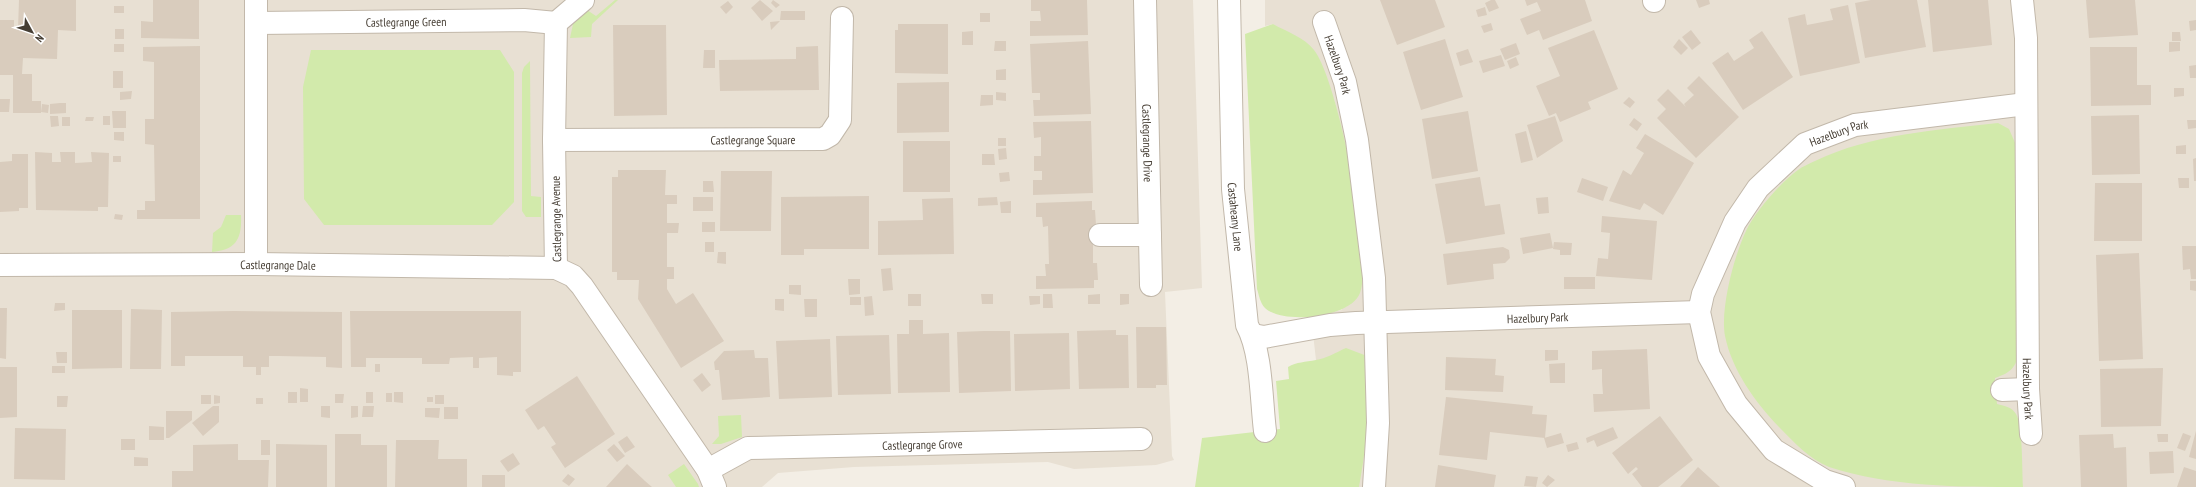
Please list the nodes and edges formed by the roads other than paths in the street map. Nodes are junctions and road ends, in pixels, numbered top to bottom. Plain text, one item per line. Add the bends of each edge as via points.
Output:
1 (256, 0) edge
2 (583, 0) edge
3 (1145, 0) edge
4 (1229, 0) edge
5 (2022, 0) edge
6 (842, 18) dead end
7 (556, 22) junction
8 (1324, 22) dead end
9 (257, 23) junction
10 (2026, 104) junction
11 (554, 140) junction
12 (1100, 235) dead end
13 (1150, 235) junction
14 (256, 264) junction
15 (0, 265) edge
16 (556, 268) junction
17 (1151, 286) dead end
18 (1699, 312) junction
19 (1377, 322) junction
20 (1253, 335) junction
21 (2028, 389) junction
22 (2002, 390) dead end
23 (1264, 431) dead end
24 (2031, 434) dead end
25 (1141, 439) dead end
26 (712, 479) edge
27 (1374, 487) edge
28 (1844, 487) edge

1 - 9 street
2 - 7 street
3 - 13 street, Castlegrange Drive
4 - 20 street, Castaheany Lane via 1234,189 1247,325
5 - 10 street, Hazelbury Park via 2026,38
6 - 11 street, Castlegrange Square via 840,120 830,135 823,139
7 - 9 street, Castlegrange Green via 524,20
7 - 11 street, Castlegrange Avenue
8 - 19 street, Hazelbury Park via 1345,82 1357,140
9 - 14 street
10 - 18 street, Hazelbury Park via 1855,125 1805,144 1758,188 1735,222 1703,294
10 - 21 street, Hazelbury Park
11 - 16 street, Castlegrange Avenue
12 - 13 street
13 - 17 street, Castlegrange Drive
14 - 15 street, Castlegrange Dale
14 - 16 street, Castlegrange Dale
16 - 26 street, Castlegrange Avenue via 574,276 582,286
18 - 19 street, Hazelbury Park
18 - 28 street, Hazelbury Park via 1709,356 1736,404 1774,450 1825,481
19 - 20 street, Hazelbury Park via 1330,325 1264,337
19 - 27 street, Hazelbury Park via 1378,423
20 - 23 street, Castaheany Lane
21 - 22 street
21 - 24 street, Hazelbury Park
25 - 26 street, Castlegrange Grove via 748,448

